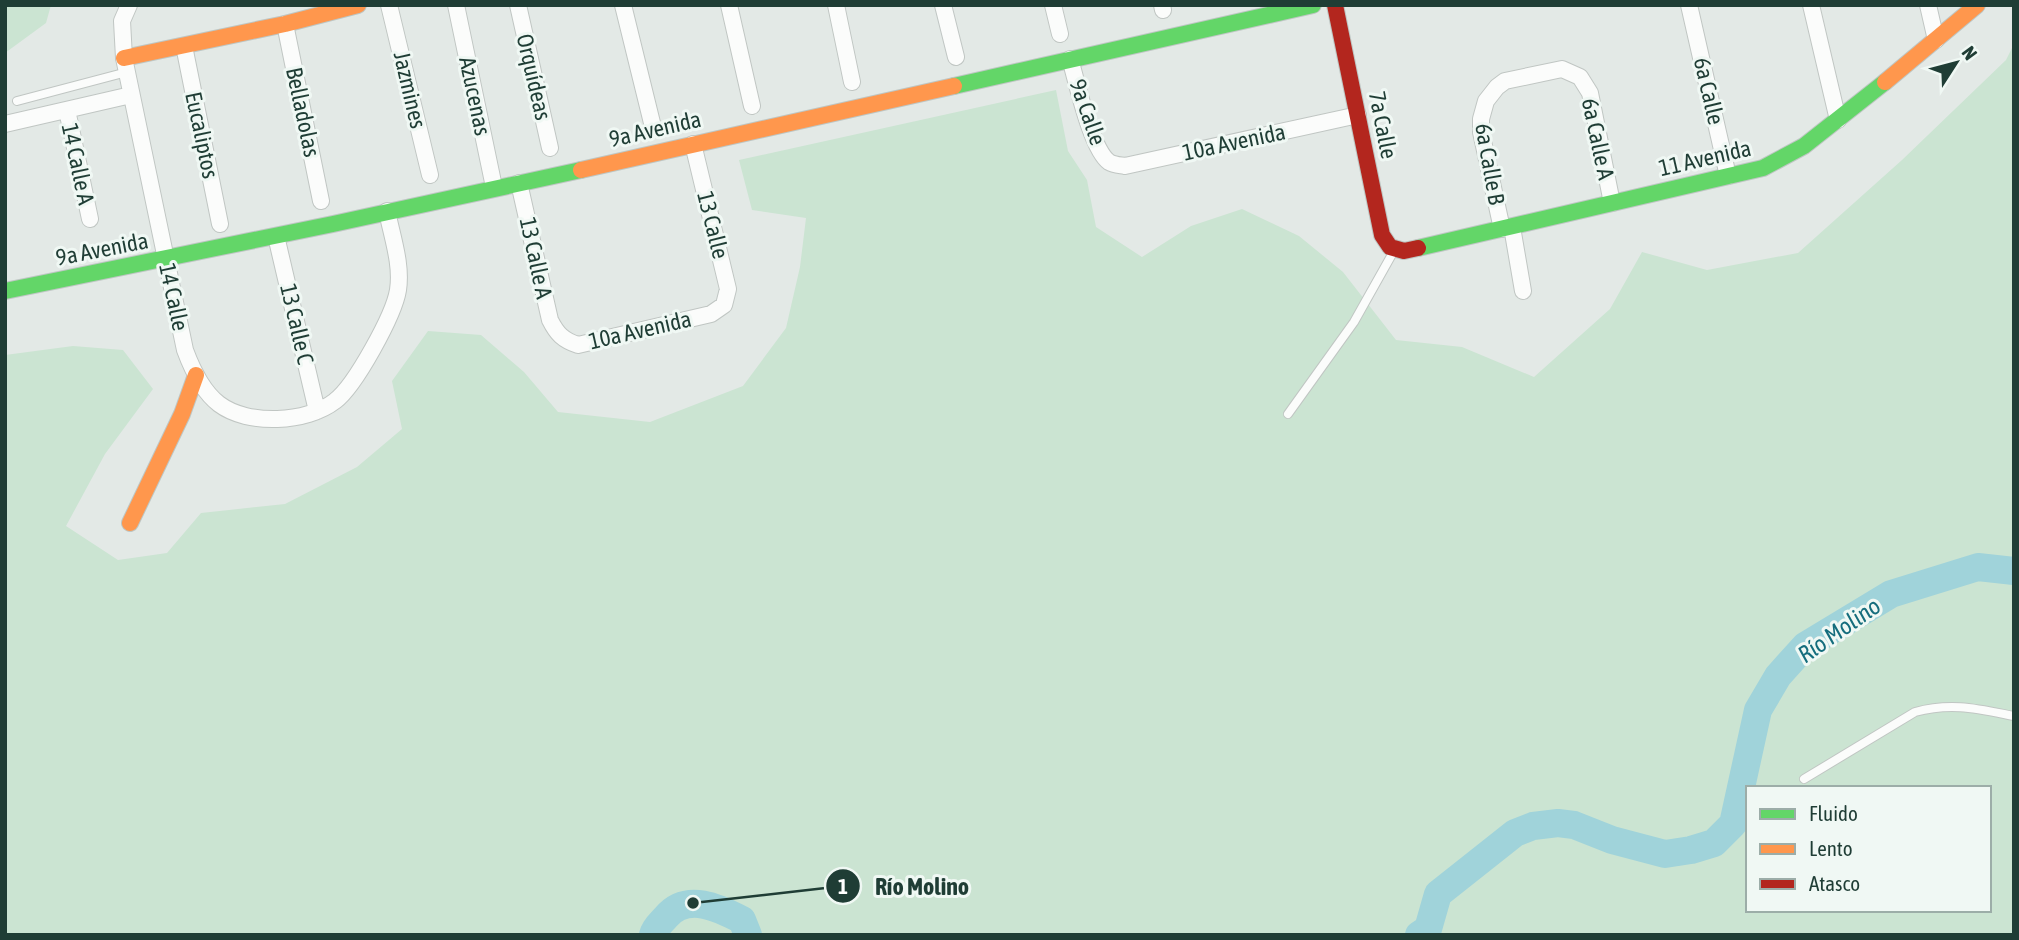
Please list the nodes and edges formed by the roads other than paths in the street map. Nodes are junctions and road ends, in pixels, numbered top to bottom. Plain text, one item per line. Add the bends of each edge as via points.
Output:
1 (129, 5) edge
2 (358, 5) edge
3 (390, 5) edge
4 (456, 5) edge
5 (518, 5) edge
6 (623, 5) edge
7 (729, 5) edge
8 (836, 5) edge
9 (943, 5) edge
10 (1053, 5) edge
11 (1313, 5) edge
12 (1335, 5) edge
13 (1689, 5) edge
14 (1811, 5) edge
15 (1928, 5) edge
16 (1977, 5) edge
17 (285, 24) junction
18 (1059, 34) dead end
19 (1936, 40) junction
20 (184, 46) junction
21 (956, 57) dead end
22 (1070, 59) junction
23 (125, 65) junction
24 (852, 82) dead end
25 (131, 95) junction
26 (17, 101) dead end
27 (1486, 101) joint
28 (752, 106) dead end
29 (67, 110) junction
30 (1359, 115) junction
31 (1838, 120) junction
32 (5, 124) edge
33 (653, 127) dead end
34 (693, 144) junction
35 (550, 148) dead end
36 (1110, 162) joint
37 (430, 175) dead end
38 (1728, 176) junction
39 (519, 183) junction
40 (494, 187) junction
41 (321, 201) dead end
42 (1612, 203) junction
43 (387, 211) junction
44 (90, 219) dead end
45 (220, 224) dead end
46 (1507, 228) junction
47 (276, 236) junction
48 (1395, 250) junction
49 (166, 260) junction
50 (5, 291) edge
51 (1523, 291) dead end
52 (724, 305) joint
53 (556, 333) joint
54 (196, 375) junction
55 (317, 411) junction
56 (1288, 414) dead end
57 (130, 523) dead end
58 (2014, 716) edge
59 (1804, 779) dead end

1 - 23 street, 14 Calle via 122,21
2 - 17 street
3 - 37 street, Jazmines
4 - 40 street, Azucenas
5 - 35 street, Orquídeas
6 - 33 street
7 - 28 street
8 - 24 street
9 - 21 street
10 - 18 street
11 - 22 street, 9a Avenida
12 - 30 street, 7a Calle
13 - 38 street, 6a Calle
14 - 31 street
15 - 19 street
16 - 19 street, 11 Avenida
17 - 20 street
17 - 41 street, Belladolas
19 - 31 street, 11 Avenida
20 - 23 street
20 - 45 street, Eucaliptos
22 - 34 street, 9a Avenida
22 - 36 street, 9a Calle via 1096,146
23 - 25 street, 14 Calle
23 - 26 lane
25 - 29 street
25 - 49 street, 14 Calle
27 - 42 street, 6a Calle A via 1505,81 1562,69 1580,78 1590,93
27 - 46 street, 6a Calle B via 1481,132
29 - 32 street
29 - 44 street, 14 Calle A
30 - 36 street, 10a Avenida via 1125,166
30 - 48 street, 7a Calle via 1382,235
31 - 38 street, 11 Avenida via 1787,158
34 - 39 street, 9a Avenida
34 - 52 street, 13 Calle via 728,289
38 - 42 street, 11 Avenida
39 - 40 street, 9a Avenida
39 - 53 street, 13 Calle A
40 - 43 street, 9a Avenida
42 - 46 street, 11 Avenida
43 - 47 street, 9a Avenida
43 - 55 street via 399,271 394,306 343,393
46 - 48 street, 11 Avenida via 1409,251
46 - 51 street, 6a Calle B
47 - 49 street, 9a Avenida
47 - 55 street, 13 Calle C
48 - 56 lane via 1353,322
49 - 50 street, 9a Avenida
49 - 54 street, 14 Calle via 185,350
52 - 53 street, 10a Avenida via 711,314 578,345
54 - 55 street, 14 Calle via 230,410 288,420
54 - 57 street
58 - 59 lane via 1957,706 1915,712

